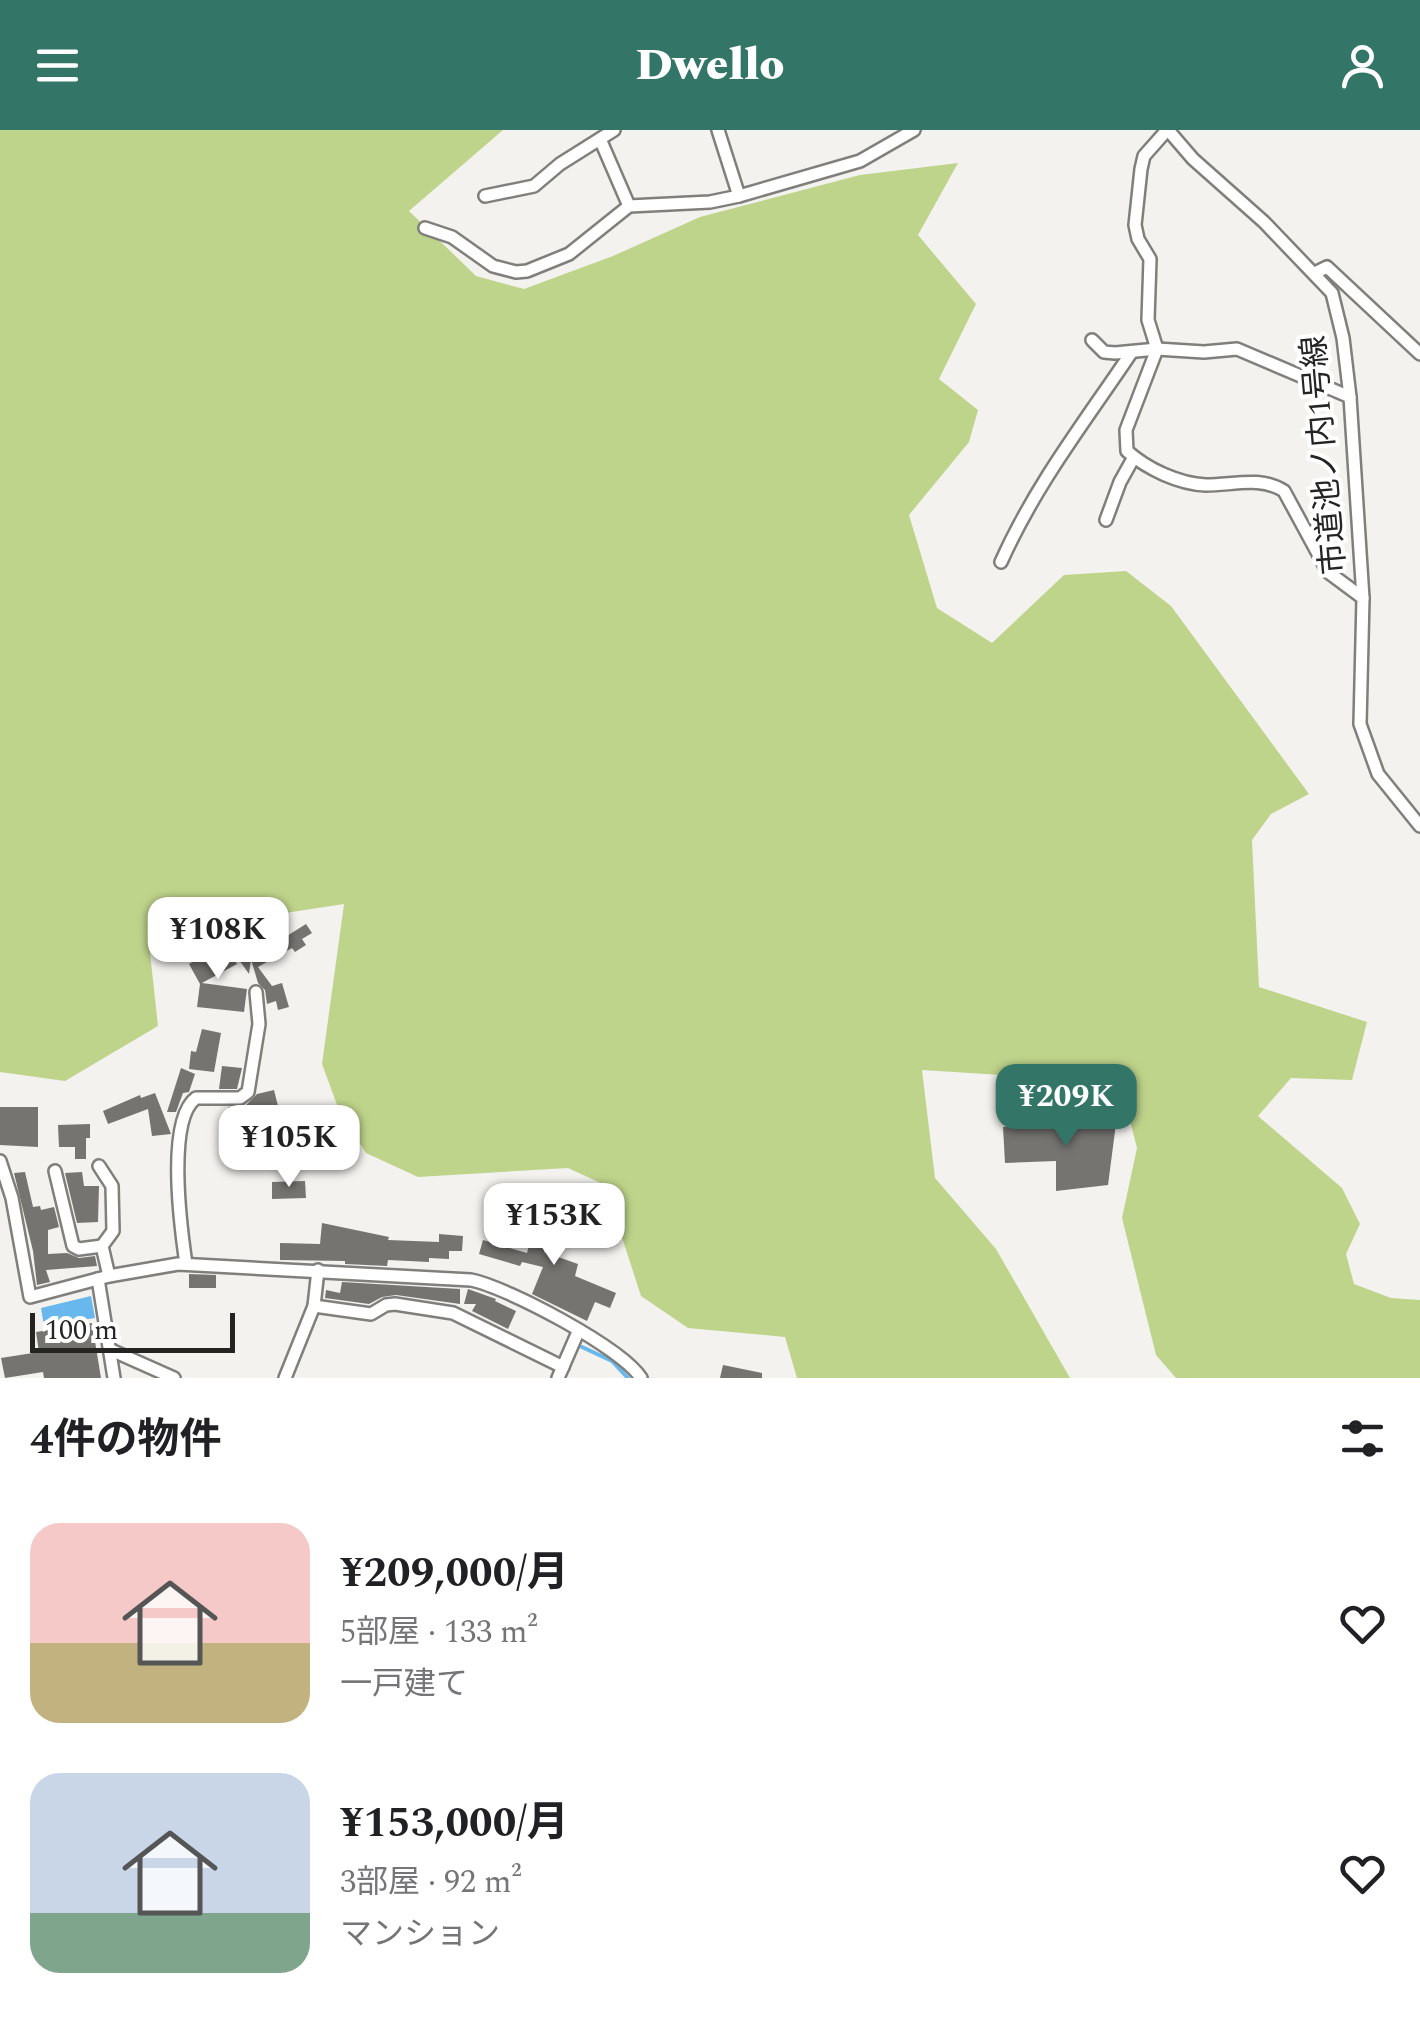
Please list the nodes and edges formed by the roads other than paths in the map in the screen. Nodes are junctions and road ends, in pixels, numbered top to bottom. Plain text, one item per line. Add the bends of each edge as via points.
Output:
1 (614, 130) edge
2 (718, 130) edge
3 (914, 130) edge
4 (1168, 130) edge
5 (600, 139) junction
6 (485, 196) dead end
7 (740, 196) junction
8 (629, 206) junction
9 (425, 228) dead end
10 (1315, 273) junction
11 (1092, 340) dead end
12 (1157, 349) junction
13 (1130, 353) junction
14 (1420, 354) edge
15 (1350, 397) junction
16 (1134, 457) junction
17 (1106, 520) dead end
18 (1001, 562) dead end
19 (1363, 598) junction
20 (1420, 826) edge
21 (256, 992) dead end
22 (0, 1161) edge
23 (100, 1166) dead end
24 (55, 1171) dead end
25 (102, 1246) junction
26 (186, 1264) junction
27 (318, 1270) junction
28 (104, 1277) junction
29 (314, 1306) junction
30 (578, 1332) junction
31 (111, 1350) junction
32 (561, 1372) edge
33 (114, 1378) edge
34 (174, 1378) edge
35 (285, 1378) edge
36 (641, 1378) edge

1 - 5 street
2 - 7 street
3 - 7 street via 860,162
4 - 10 street, 市道池ノ内1号線
4 - 12 street via 1144,156 1135,226 1150,259 1148,320
5 - 6 street via 534,186
5 - 8 street
7 - 8 street
8 - 9 street via 569,254 527,271 494,266 452,237
10 - 14 street via 1326,267
10 - 15 street, 市道池ノ内1号線 via 1338,313
11 - 13 street via 1104,352
12 - 13 street
12 - 15 street via 1237,349
12 - 16 street via 1126,430 1127,451
13 - 18 street via 1068,440
15 - 19 street, 市道池ノ内1号線
16 - 17 street
16 - 19 street via 1187,482 1276,486 1328,572
19 - 20 street, 市道池ノ内1号線 via 1360,724 1378,774
21 - 26 street via 259,1024 248,1092 240,1098 196,1098 184,1114 177,1198
22 - 28 street via 30,1297
23 - 25 street via 112,1186 113,1231
24 - 25 street via 73,1246
25 - 28 street
26 - 27 street
26 - 28 street
27 - 29 street
27 - 30 street via 492,1284
28 - 31 street
29 - 32 street via 371,1314 395,1304 453,1313
29 - 35 street
30 - 32 street
30 - 36 street via 616,1351
31 - 33 street
31 - 34 street

